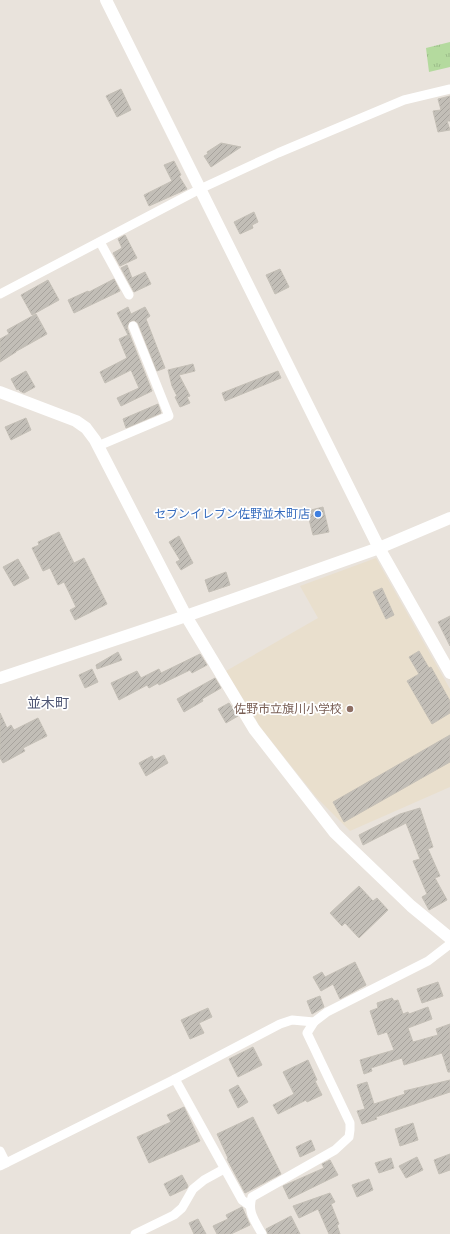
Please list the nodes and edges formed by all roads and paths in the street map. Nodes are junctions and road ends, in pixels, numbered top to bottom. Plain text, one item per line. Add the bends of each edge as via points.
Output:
1 (106, 0) edge
2 (450, 89) edge
3 (200, 189) junction
4 (100, 242) junction
5 (0, 294) edge
6 (129, 295) dead end
7 (133, 326) dead end
8 (0, 392) edge
9 (98, 446) junction
10 (450, 518) edge
11 (379, 548) junction
12 (186, 616) junction
13 (450, 674) edge
14 (0, 678) edge
15 (450, 938) edge
16 (450, 944) edge
17 (314, 1022) junction
18 (174, 1080) junction
19 (0, 1151) edge
20 (3, 1164) edge
21 (224, 1169) junction
22 (249, 1205) junction
23 (135, 1234) edge
24 (262, 1234) edge

1 - 3 street
2 - 3 street via 398,102
3 - 4 street
3 - 11 street
4 - 5 street
4 - 6 street
7 - 9 street via 169,416
8 - 9 street via 76,421 86,428
9 - 12 street
10 - 11 street
11 - 12 street
11 - 13 street
12 - 14 street
12 - 15 street via 254,729 335,833 411,906
16 - 17 street via 428,962 327,1012
17 - 18 street via 292,1020 280,1024
17 - 22 street via 307,1033 350,1123 349,1137 334,1150 252,1197
18 - 20 street
18 - 21 street
19 - 20 street
21 - 22 street via 242,1200
21 - 23 street via 193,1189 182,1208 174,1215
22 - 24 street

